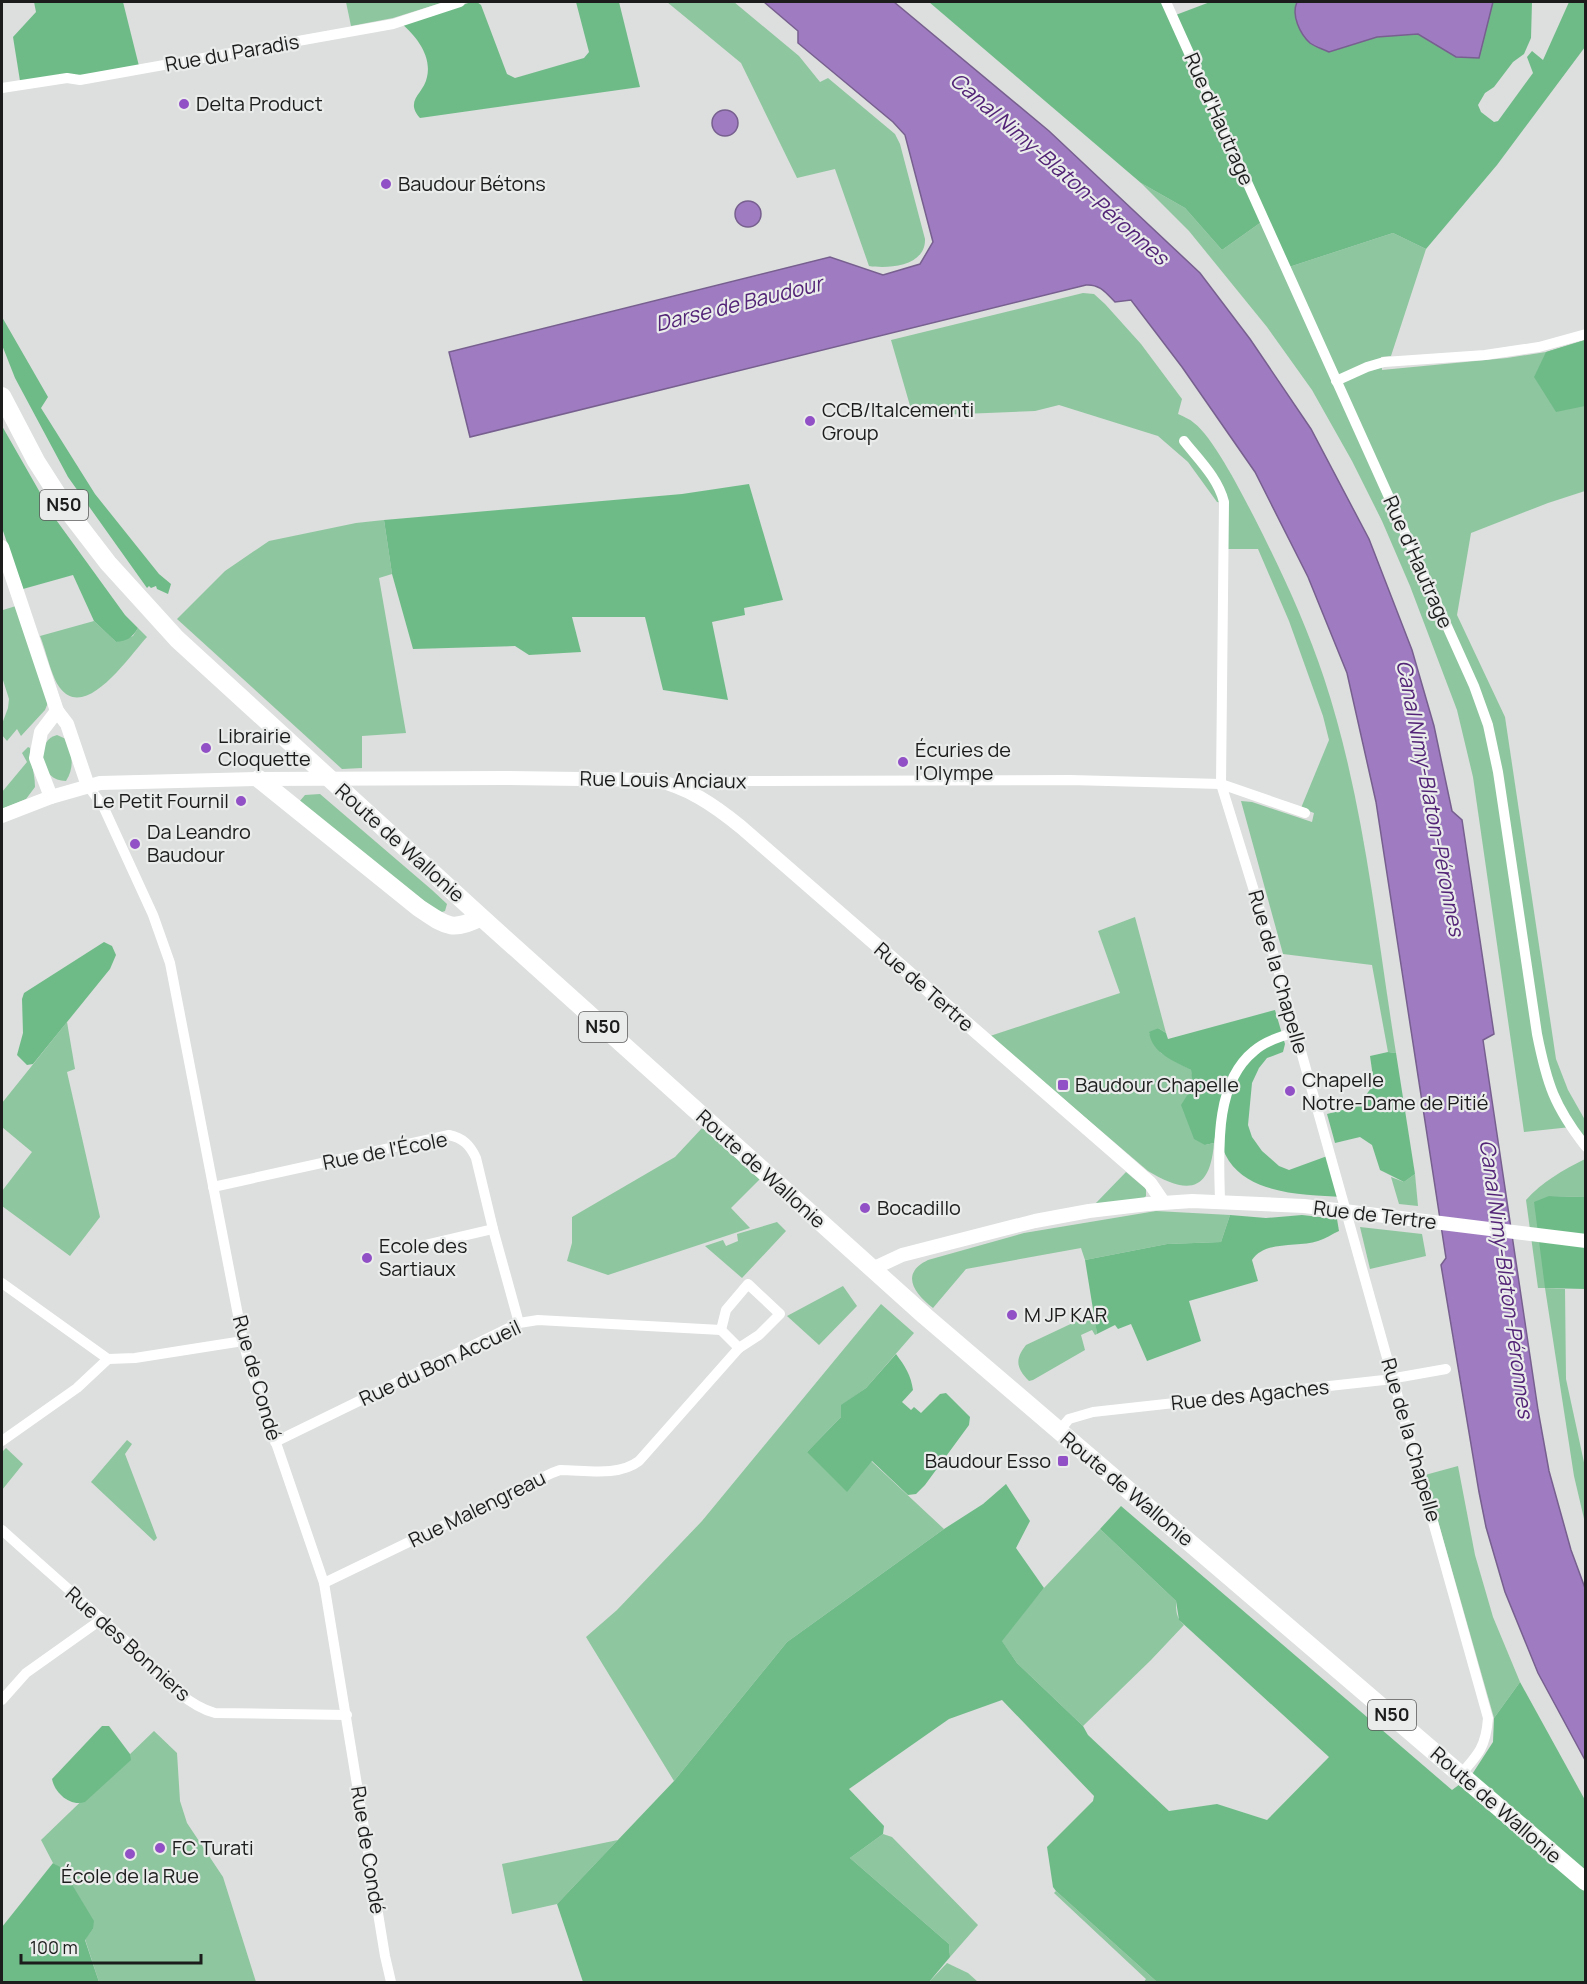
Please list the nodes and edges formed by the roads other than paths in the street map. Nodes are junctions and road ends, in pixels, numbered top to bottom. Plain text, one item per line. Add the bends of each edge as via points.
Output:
1 (460, 2) edge
2 (1166, 2) edge
3 (2, 88) edge
4 (1586, 334) edge
5 (1336, 381) junction
6 (2, 396) edge
7 (1184, 441) dead end
8 (2, 546) edge
9 (57, 711) junction
10 (259, 779) junction
11 (674, 784) junction
12 (1221, 784) junction
13 (88, 786) junction
14 (51, 797) junction
15 (1305, 813) dead end
16 (2, 816) edge
17 (481, 917) junction
18 (1296, 1032) junction
19 (1586, 1147) edge
20 (213, 1187) junction
21 (1220, 1201) junction
22 (1163, 1202) junction
23 (492, 1229) junction
24 (1586, 1241) edge
25 (416, 1247) dead end
26 (872, 1269) junction
27 (2, 1283) edge
28 (519, 1323) junction
29 (721, 1330) junction
30 (243, 1341) junction
31 (739, 1348) junction
32 (108, 1359) junction
33 (1446, 1369) dead end
34 (1394, 1377) junction
35 (1059, 1431) junction
36 (2, 1442) edge
37 (275, 1442) junction
38 (2, 1530) edge
39 (324, 1583) junction
40 (102, 1620) junction
41 (2, 1700) edge
42 (346, 1715) junction
43 (1461, 1775) junction
44 (1586, 1882) edge
45 (391, 1983) edge

1 - 3 street, Rue du Paradis via 393,24 80,80 67,78
2 - 5 street, Rue d'Hautrage
4 - 5 street via 1496,354 1384,362
5 - 19 street, Rue d'Hautrage via 1488,725 1545,1077 1567,1123
6 - 17 main road, Route de Wallonie / N50 via 68,511 143,604
7 - 12 street, Rue de la Chapelle via 1212,476 1224,502
8 - 9 street
9 - 13 street via 67,724
9 - 14 street via 41,732 36,758
10 - 11 street, Rue Louis Anciaux via 504,778 654,780
10 - 13 street, Rue Louis Anciaux
10 - 17 main road via 436,919 453,927
11 - 12 street, Rue Louis Anciaux via 1058,780
11 - 22 street, Rue de Tertre via 708,802 741,827 1150,1183
12 - 15 street, Rue Louis Anciaux
12 - 18 street, Rue de la Chapelle
13 - 14 street, Rue Louis Anciaux
13 - 20 street, Rue de Condé via 102,806 166,950
14 - 16 street, Rue Louis Anciaux
17 - 26 main road, Route de Wallonie / N50
18 - 21 street via 1253,1051 1231,1083 1219,1132
18 - 34 street, Rue de la Chapelle
20 - 23 street, Rue de l'École via 449,1135 472,1149
20 - 30 street, Rue de Condé
21 - 22 street, Rue de Tertre
21 - 24 street, Rue de Tertre via 1304,1206
22 - 26 street, Rue de Tertre via 1035,1221 902,1254
23 - 25 street
23 - 28 street, Rue de l'École
26 - 35 main road, Route de Wallonie / N50
27 - 32 street
28 - 29 street, Rue du Bon Accueil via 538,1320
28 - 37 street, Rue du Bon Accueil
29 - 31 street
29 - 31 street, Rue Malengreau via 726,1310 748,1284 780,1314
30 - 32 street
30 - 37 street, Rue de Condé
31 - 39 street, Rue Malengreau via 632,1466 552,1473
32 - 36 street via 77,1388
33 - 34 street, Rue des Agaches
34 - 35 street, Rue des Agaches via 1093,1412 1069,1419
34 - 43 street, Rue de la Chapelle via 1488,1718 1487,1737
35 - 43 main road, Route de Wallonie / N50
37 - 39 street, Rue de Condé
38 - 40 street, Rue des Bonniers
39 - 42 street, Rue de Condé
40 - 41 street via 26,1673
40 - 42 street, Rue des Bonniers via 188,1700 207,1711
42 - 45 street, Rue de Condé
43 - 44 main road, Route de Wallonie / N50

